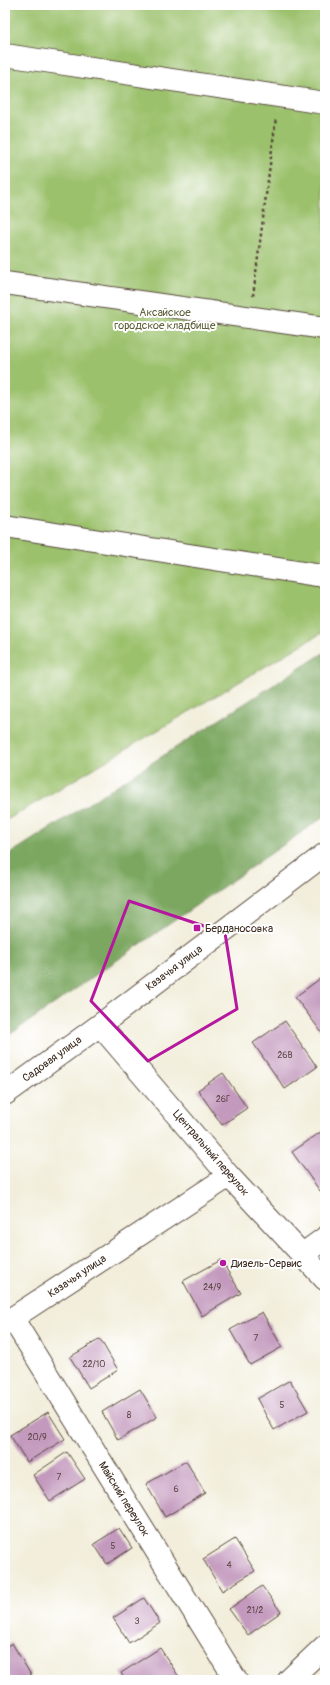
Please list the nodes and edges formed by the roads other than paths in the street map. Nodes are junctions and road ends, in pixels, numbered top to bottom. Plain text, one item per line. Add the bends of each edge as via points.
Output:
1 (5, 55) edge
2 (325, 103) edge
3 (5, 283) edge
4 (325, 328) edge
5 (5, 526) edge
6 (316, 575) dead end
7 (325, 854) edge
8 (100, 1025) junction
9 (5, 1094) edge
10 (229, 1176) junction
11 (325, 1238) edge
12 (303, 1254) junction
13 (325, 1279) edge
14 (9, 1321) edge
15 (325, 1646) edge
16 (236, 1680) edge
17 (289, 1680) edge

1 - 2 street
3 - 4 street
5 - 6 street
7 - 8 street, Казачья улица
8 - 9 street, Садовая улица
8 - 10 street, Центральный переулок
10 - 12 street, Центральный переулок
10 - 14 street, Казачья улица
11 - 12 street
12 - 13 street, Центральный переулок
14 - 16 street, Майский переулок
15 - 17 street

